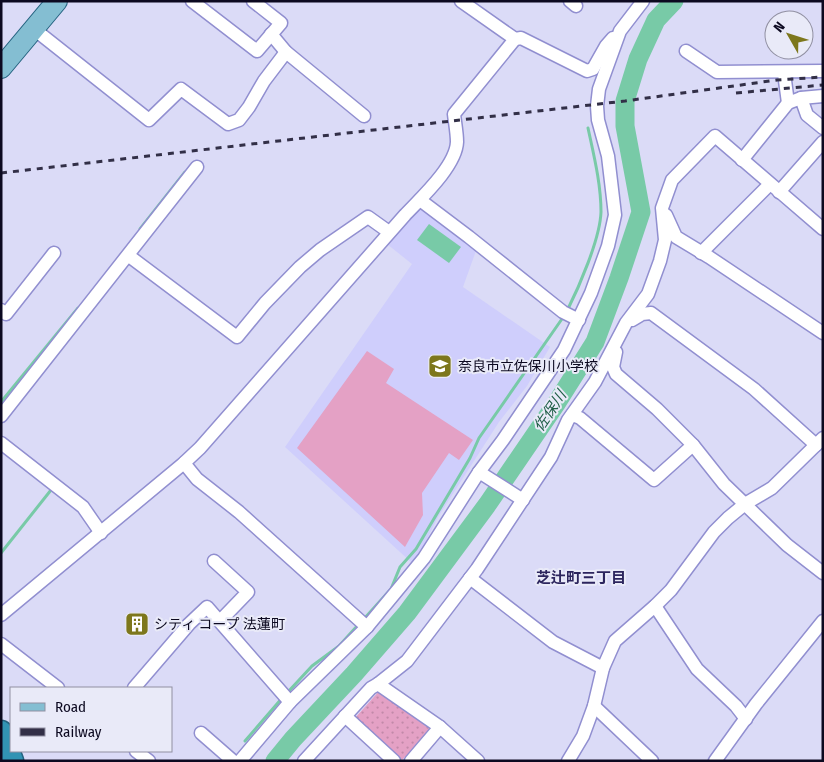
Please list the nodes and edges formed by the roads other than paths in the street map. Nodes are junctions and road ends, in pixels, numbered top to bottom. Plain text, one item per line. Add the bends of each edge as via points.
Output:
1 (57, 1) edge
2 (192, 1) edge
3 (252, 1) edge
4 (461, 1) edge
5 (643, 1) edge
6 (34, 29) junction
7 (620, 31) junction
8 (271, 34) junction
9 (515, 39) junction
10 (686, 51) dead end
11 (286, 52) junction
12 (1, 68) edge
13 (823, 72) edge
14 (784, 73) junction
15 (823, 96) edge
16 (801, 98) junction
17 (788, 103) junction
18 (364, 116) dead end
19 (823, 128) edge
20 (823, 142) edge
21 (742, 160) junction
22 (197, 167) dead end
23 (774, 188) junction
24 (420, 200) junction
25 (662, 208) junction
26 (823, 229) edge
27 (389, 232) junction
28 (54, 253) dead end
29 (701, 253) junction
30 (129, 256) junction
31 (1, 310) edge
32 (579, 320) junction
33 (626, 323) junction
34 (823, 333) edge
35 (572, 415) junction
36 (1, 416) edge
37 (819, 441) edge
38 (1, 443) edge
39 (694, 446) junction
40 (184, 463) junction
41 (481, 473) junction
42 (519, 498) junction
43 (746, 504) junction
44 (101, 533) junction
45 (214, 561) dead end
46 (823, 573) edge
47 (470, 578) junction
48 (655, 606) junction
49 (1, 615) edge
50 (220, 621) junction
51 (823, 621) edge
52 (367, 627) junction
53 (1, 644) edge
54 (6, 653) edge
55 (603, 668) junction
56 (378, 684) junction
57 (57, 687) edge
58 (135, 687) edge
59 (290, 702) junction
60 (594, 706) junction
61 (345, 716) junction
62 (746, 719) junction
63 (440, 727) junction
64 (1, 732) edge
65 (201, 733) dead end
66 (137, 752) edge
67 (12, 761) edge
68 (149, 761) edge
69 (232, 761) edge
70 (240, 761) edge
71 (304, 761) edge
72 (394, 761) edge
73 (411, 761) edge
74 (478, 761) edge
75 (568, 761) edge
76 (652, 761) edge
77 (715, 761) edge

1 - 6 main road
2 - 8 street via 257,51
3 - 8 street via 281,23
4 - 9 street
5 - 7 street
6 - 11 street via 149,120 182,90 228,124 239,120
6 - 12 main road
7 - 9 street via 587,72 521,38
7 - 32 street via 596,106 608,156 615,215 608,246
8 - 11 street
9 - 24 street via 454,114 457,144 450,163
10 - 14 street via 718,72
11 - 18 street
13 - 14 street
14 - 17 street
15 - 16 street
16 - 17 street
16 - 19 street via 807,115
17 - 21 street
20 - 23 street
21 - 23 street
21 - 25 street via 714,136 672,180
22 - 30 street
23 - 26 street
23 - 29 street
24 - 27 street
24 - 32 street via 563,312
25 - 29 street via 676,238
25 - 33 street via 665,240 660,261 648,294
27 - 30 street via 368,217 320,250 285,280 237,338
27 - 40 street
28 - 31 street via 6,314
29 - 34 street
30 - 36 street
32 - 41 street via 564,350
33 - 35 street via 595,382
33 - 37 street via 651,312
33 - 39 street via 613,361 616,374
35 - 39 street via 580,418 654,480
35 - 42 street via 551,457
37 - 43 street via 772,488
38 - 44 street via 83,507
39 - 43 street via 724,484
40 - 44 street
40 - 52 street via 196,480 239,512
41 - 42 street
41 - 52 street via 424,558
42 - 47 street
43 - 46 street via 787,545
43 - 48 street via 714,532 671,590
44 - 49 street
45 - 50 street via 248,592
47 - 55 street via 553,642
47 - 56 street via 407,661
48 - 55 street via 615,641
48 - 62 street via 698,670
50 - 58 street via 207,607
50 - 59 street
51 - 62 street
52 - 59 street
53 - 54 street
54 - 57 street
55 - 60 street
56 - 61 street
56 - 63 street
59 - 70 street
60 - 75 street via 583,736
60 - 76 street
61 - 71 street
61 - 72 street
62 - 77 street
63 - 73 street
63 - 74 street
64 - 67 highway
65 - 69 street
66 - 68 street

